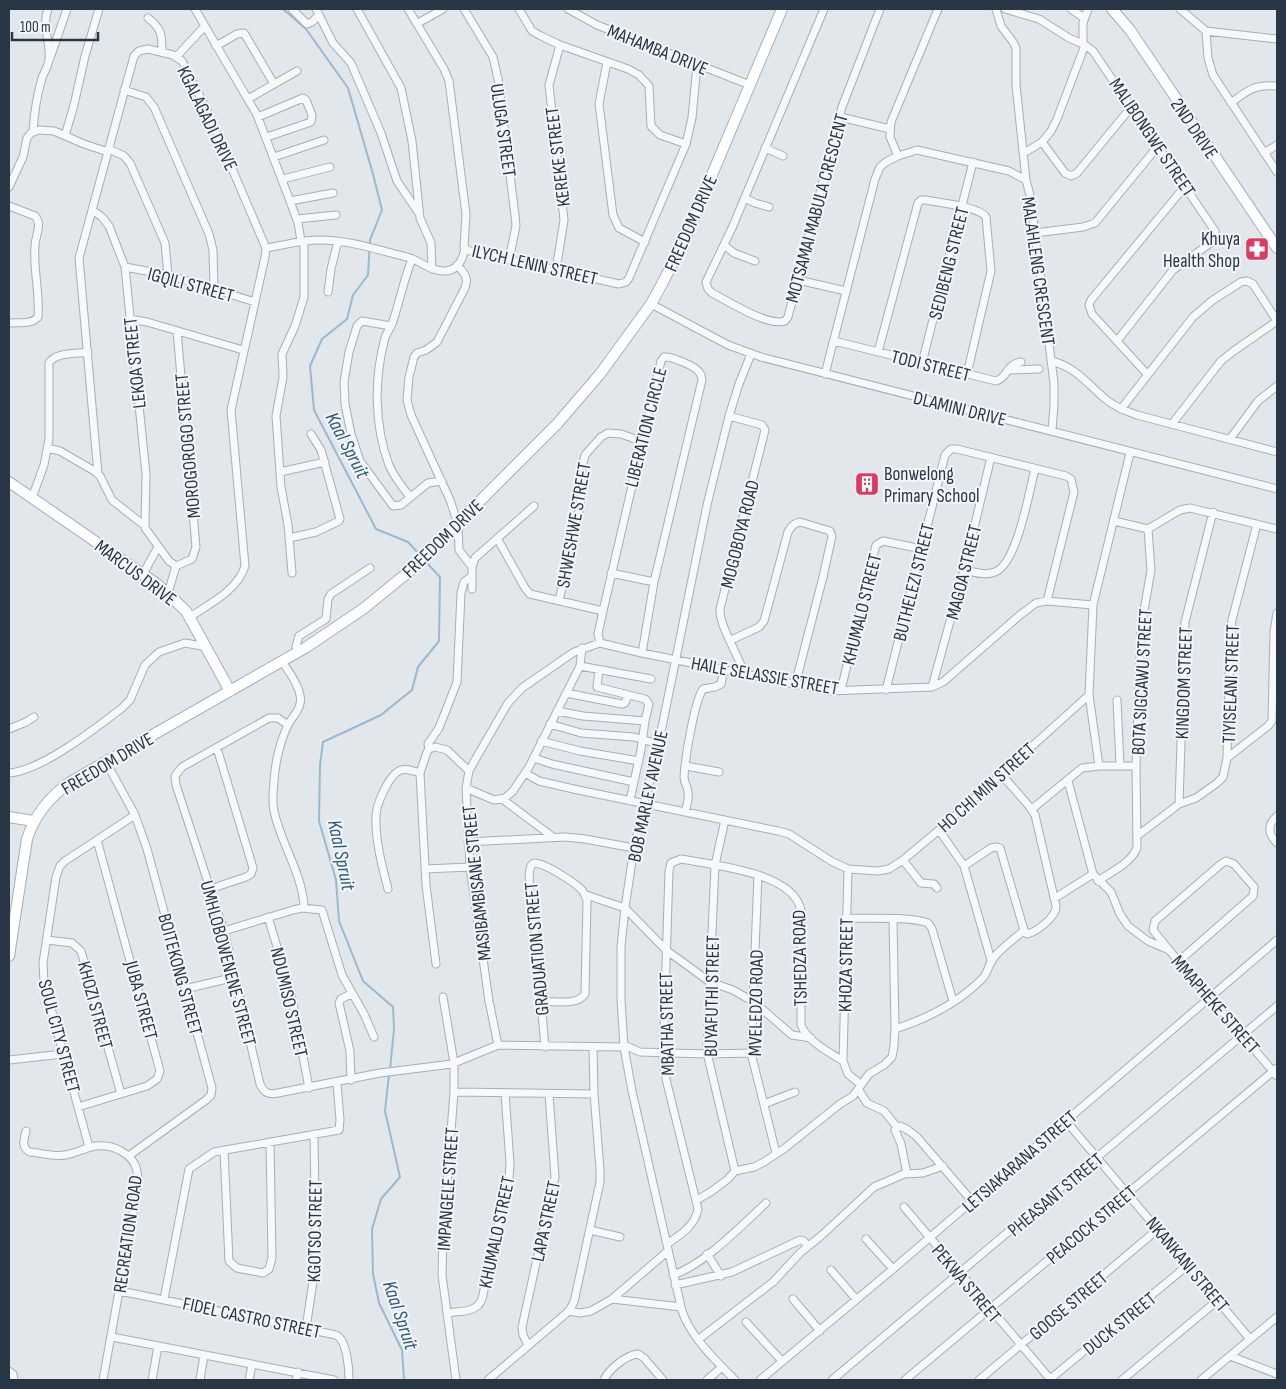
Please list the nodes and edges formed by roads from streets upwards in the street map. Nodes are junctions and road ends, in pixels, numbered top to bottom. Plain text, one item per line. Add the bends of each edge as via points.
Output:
1 (48, 9) edge
2 (67, 9) edge
3 (99, 9) edge
4 (195, 9) edge
5 (292, 9) edge
6 (357, 9) edge
7 (408, 9) edge
8 (442, 9) edge
9 (464, 9) edge
10 (519, 9) edge
11 (568, 9) edge
12 (782, 9) edge
13 (824, 9) edge
14 (880, 9) edge
15 (938, 9) edge
16 (996, 9) edge
17 (1004, 9) edge
18 (1071, 9) edge
19 (1088, 9) edge
20 (1112, 9) edge
21 (1180, 9) edge
22 (317, 12) edge
23 (148, 18) dead end
24 (1084, 18) junction
25 (418, 23) junction
26 (205, 26) junction
27 (1206, 31) junction
28 (1277, 39) edge
29 (1084, 44) junction
30 (560, 45) junction
31 (216, 46) junction
32 (162, 52) junction
33 (176, 57) junction
34 (49, 60) junction
35 (607, 62) junction
36 (698, 65) junction
37 (297, 71) dead end
38 (274, 84) junction
39 (750, 85) junction
40 (1277, 86) edge
41 (124, 90) junction
42 (248, 99) junction
43 (1231, 103) junction
44 (1132, 106) junction
45 (258, 117) junction
46 (840, 117) junction
47 (890, 129) junction
48 (33, 132) junction
49 (65, 136) junction
50 (267, 137) junction
51 (324, 140) dead end
52 (1042, 142) junction
53 (686, 144) junction
54 (1277, 145) edge
55 (1158, 146) junction
56 (765, 148) junction
57 (108, 150) junction
58 (1024, 153) junction
59 (1264, 153) junction
60 (783, 156) dead end
61 (898, 156) junction
62 (274, 157) junction
63 (973, 162) junction
64 (330, 167) dead end
65 (1277, 172) edge
66 (282, 179) junction
67 (1026, 180) junction
68 (1186, 185) junction
69 (9, 187) edge
70 (333, 193) dead end
71 (745, 198) junction
72 (290, 200) junction
73 (9, 206) edge
74 (769, 207) dead end
75 (962, 207) junction
76 (92, 210) junction
77 (419, 212) junction
78 (336, 215) dead end
79 (297, 219) junction
80 (1035, 233) junction
81 (302, 241) junction
82 (338, 241) junction
83 (645, 242) junction
84 (724, 245) junction
85 (266, 248) junction
86 (1277, 248) edge
87 (465, 249) junction
88 (412, 259) junction
89 (509, 260) junction
90 (754, 261) dead end
91 (457, 265) junction
92 (126, 267) junction
93 (432, 269) junction
94 (556, 270) junction
95 (168, 276) junction
96 (798, 280) junction
97 (214, 288) junction
98 (846, 291) junction
99 (328, 292) dead end
100 (255, 302) junction
101 (651, 304) junction
102 (129, 319) junction
103 (1277, 321) edge
104 (9, 323) edge
105 (391, 326) junction
106 (177, 331) junction
107 (834, 341) junction
108 (1117, 342) junction
109 (243, 350) junction
110 (88, 352) junction
111 (878, 352) junction
112 (751, 354) junction
113 (1051, 361) junction
114 (1021, 362) dead end
115 (922, 363) junction
116 (1039, 369) dead end
117 (1008, 370) junction
118 (826, 374) junction
119 (967, 374) junction
120 (1147, 374) junction
121 (1277, 386) edge
122 (1121, 409) junction
123 (729, 416) junction
124 (1172, 424) junction
125 (1052, 430) junction
126 (311, 434) dead end
127 (1230, 439) junction
128 (641, 441) junction
129 (48, 448) junction
130 (1277, 452) edge
131 (1130, 453) junction
132 (991, 458) junction
133 (325, 462) junction
134 (1035, 469) junction
135 (280, 472) junction
136 (98, 474) junction
137 (442, 481) junction
138 (9, 482) edge
139 (1277, 489) edge
140 (410, 497) junction
141 (32, 498) junction
142 (534, 506) dead end
143 (1213, 512) junction
144 (1114, 521) junction
145 (458, 524) junction
146 (1257, 524) junction
147 (145, 526) junction
148 (1148, 529) junction
149 (1277, 529) edge
150 (289, 538) junction
151 (497, 538) junction
152 (158, 547) junction
153 (922, 549) junction
154 (176, 566) junction
155 (472, 567) junction
156 (370, 568) dead end
157 (964, 570) junction
158 (292, 573) dead end
159 (611, 573) junction
160 (143, 574) junction
161 (472, 576) junction
162 (654, 582) junction
163 (472, 589) dead end
164 (168, 593) junction
165 (559, 601) junction
166 (1048, 601) junction
167 (1093, 605) junction
168 (603, 611) junction
169 (1277, 613) edge
170 (190, 617) junction
171 (731, 640) junction
172 (600, 643) junction
173 (207, 647) junction
174 (582, 648) junction
175 (297, 653) junction
176 (642, 653) junction
177 (1276, 654) edge
178 (676, 659) junction
179 (282, 661) junction
180 (580, 666) junction
181 (724, 669) junction
182 (599, 670) junction
183 (744, 674) junction
184 (651, 679) dead end
185 (795, 685) junction
186 (932, 687) junction
187 (841, 690) junction
188 (886, 690) junction
189 (230, 691) junction
190 (566, 693) junction
191 (628, 695) junction
192 (1089, 695) junction
193 (1117, 700) dead end
194 (557, 710) junction
195 (34, 717) dead end
196 (645, 721) junction
197 (550, 724) junction
198 (288, 725) junction
199 (9, 729) edge
200 (642, 740) junction
201 (542, 741) junction
202 (658, 744) junction
203 (217, 748) junction
204 (430, 749) junction
205 (534, 758) junction
206 (1227, 758) junction
207 (639, 761) junction
208 (106, 762) junction
209 (1120, 765) junction
210 (686, 766) junction
211 (1099, 766) junction
212 (1136, 766) junction
213 (469, 771) junction
214 (719, 772) dead end
215 (9, 773) edge
216 (420, 773) junction
217 (525, 774) junction
218 (1001, 774) junction
219 (1068, 781) junction
220 (634, 782) junction
221 (466, 788) junction
222 (502, 800) junction
223 (630, 800) junction
224 (645, 803) junction
225 (1179, 804) junction
226 (1032, 809) junction
227 (685, 812) junction
228 (134, 815) junction
229 (1277, 816) edge
230 (9, 817) edge
231 (725, 820) junction
232 (33, 821) junction
233 (939, 830) junction
234 (1137, 836) junction
235 (553, 838) junction
236 (97, 840) junction
237 (468, 842) junction
238 (1277, 844) edge
239 (634, 848) junction
240 (903, 860) junction
241 (715, 865) junction
242 (964, 866) junction
243 (470, 867) junction
244 (848, 869) junction
245 (424, 870) junction
246 (1092, 874) junction
247 (758, 875) junction
248 (1098, 881) junction
249 (937, 888) dead end
250 (210, 889) junction
251 (388, 889) dead end
252 (586, 895) junction
253 (1055, 898) junction
254 (302, 908) junction
255 (625, 908) junction
256 (268, 917) junction
257 (845, 918) junction
258 (893, 919) junction
259 (1024, 930) junction
260 (224, 931) junction
261 (48, 940) junction
262 (1277, 940) edge
263 (666, 950) junction
264 (1169, 950) junction
265 (9, 956) edge
266 (991, 960) junction
267 (1179, 961) junction
268 (436, 964) dead end
269 (235, 977) junction
270 (710, 982) junction
271 (185, 989) junction
272 (351, 994) junction
273 (443, 997) dead end
274 (1209, 997) junction
275 (953, 1001) junction
276 (541, 1002) junction
277 (754, 1002) junction
278 (1277, 1006) edge
279 (895, 1028) junction
280 (1242, 1035) junction
281 (374, 1037) dead end
282 (811, 1038) junction
283 (498, 1045) junction
284 (624, 1046) junction
285 (545, 1047) junction
286 (593, 1048) junction
287 (663, 1052) junction
288 (751, 1053) junction
289 (63, 1054) junction
290 (707, 1054) junction
291 (9, 1060) edge
292 (843, 1061) junction
293 (454, 1063) junction
294 (1276, 1072) edge
295 (351, 1080) junction
296 (337, 1083) junction
297 (859, 1087) junction
298 (309, 1088) junction
299 (454, 1092) junction
300 (795, 1092) dead end
301 (505, 1093) junction
302 (121, 1094) junction
303 (549, 1094) junction
304 (594, 1094) junction
305 (764, 1104) junction
306 (78, 1107) junction
307 (1066, 1121) junction
308 (896, 1127) junction
309 (26, 1131) dead end
310 (314, 1134) junction
311 (270, 1142) junction
312 (89, 1147) junction
313 (224, 1150) junction
314 (776, 1153) junction
315 (130, 1155) junction
316 (1098, 1158) junction
317 (943, 1166) junction
318 (735, 1171) junction
319 (907, 1174) junction
320 (1128, 1193) junction
321 (696, 1200) junction
322 (972, 1201) junction
323 (766, 1203) dead end
324 (904, 1207) dead end
325 (1158, 1229) junction
326 (590, 1230) junction
327 (620, 1236) dead end
328 (929, 1238) junction
329 (866, 1239) dead end
330 (807, 1246) junction
331 (668, 1247) junction
332 (707, 1254) junction
333 (1188, 1265) junction
334 (893, 1269) junction
335 (831, 1270) dead end
336 (960, 1273) junction
337 (673, 1275) junction
338 (721, 1276) junction
339 (675, 1285) junction
340 (120, 1291) junction
341 (164, 1299) junction
342 (793, 1299) dead end
343 (856, 1299) junction
344 (612, 1300) junction
345 (1218, 1300) junction
346 (681, 1307) junction
347 (990, 1309) junction
348 (569, 1311) junction
349 (447, 1313) junction
350 (1277, 1317) edge
351 (746, 1322) dead end
352 (306, 1328) junction
353 (820, 1331) junction
354 (112, 1337) junction
355 (699, 1339) junction
356 (1250, 1339) junction
357 (528, 1345) junction
358 (1020, 1345) junction
359 (158, 1346) junction
360 (204, 1355) junction
361 (1230, 1356) junction
362 (782, 1361) junction
363 (252, 1365) junction
364 (722, 1367) junction
365 (9, 1371) edge
366 (298, 1372) junction
367 (1277, 1374) edge
368 (14, 1380) edge
369 (23, 1380) edge
370 (103, 1380) edge
371 (152, 1380) edge
372 (200, 1380) edge
373 (249, 1380) edge
374 (296, 1380) edge
375 (334, 1380) edge
376 (348, 1380) edge
377 (456, 1380) edge
378 (488, 1380) edge
379 (604, 1380) edge
380 (663, 1380) edge
381 (707, 1380) edge
382 (735, 1380) edge
383 (760, 1380) edge
384 (832, 1380) edge
385 (905, 1380) edge
386 (979, 1380) edge
387 (1050, 1380) edge
388 (1122, 1380) edge
389 (1201, 1380) edge

1 - 34 street via 45,29
2 - 34 street
3 - 49 street
4 - 26 street
5 - 22 street via 307,24 312,22
6 - 77 street via 401,88 411,137
7 - 25 street, ILYCH LENIN STREET
8 - 25 street
9 - 89 street, ULUGA STREET via 493,57 498,79 516,215
10 - 30 street via 532,31
11 - 36 street, MAHAMBA DRIVE via 597,25
12 - 39 street, FREEDOM DRIVE
13 - 56 street, MOTSAMAI MABULA CRESCENT
14 - 46 street, MOTSAMAI MABULA CRESCENT
15 - 47 street
16 - 58 street via 999,22 1016,48 1016,84
17 - 29 street via 1039,20
18 - 24 street
19 - 24 street
20 - 86 street, 2ND DRIVE via 1130,30
21 - 27 street
22 - 77 street via 333,43 351,63 381,133 397,181
23 - 32 street via 160,30
24 - 29 street
25 - 87 street, ILYCH LENIN STREET via 449,83 466,217
26 - 31 street
26 - 33 street
27 - 28 street
27 - 43 street via 1209,66
29 - 44 street, MALIBONGWE STREET via 1093,51
29 - 52 street via 1057,119
30 - 35 street
30 - 94 street, KEREKE STREET via 549,82 564,225
31 - 38 street via 237,34 244,34
31 - 42 street
32 - 33 street, KGALAGADI DRIVE
32 - 41 street, KGALAGADI DRIVE via 145,48 135,54
33 - 85 street, KGALAGADI DRIVE via 183,63 206,108
34 - 48 street via 41,80
35 - 53 street via 629,69 645,80 650,92 651,126 660,135
35 - 83 street via 599,104 613,215 619,228
36 - 39 street, MAHAMBA DRIVE
36 - 53 street, ILYCH LENIN STREET
37 - 38 street
38 - 42 street
39 - 101 street, FREEDOM DRIVE via 684,241
40 - 43 street via 1255,87
41 - 57 street, KGALAGADI DRIVE
41 - 97 street via 146,97 154,106 207,229 213,250
42 - 45 street
43 - 59 street
44 - 52 street via 1073,176 1065,173
44 - 55 street, MALIBONGWE STREET
45 - 50 street
45 - 50 street via 303,98 306,100 312,115 311,122
46 - 47 street
46 - 96 street, MOTSAMAI MABULA CRESCENT
47 - 61 street
48 - 49 street via 49,129
48 - 69 street via 27,138 23,157
49 - 57 street
50 - 62 street
51 - 62 street
52 - 58 street
53 - 83 street, ILYCH LENIN STREET
54 - 59 street
55 - 68 street, MALIBONGWE STREET
55 - 80 street via 1095,222 1083,227
56 - 60 street
56 - 71 street, MOTSAMAI MABULA CRESCENT
57 - 76 street, KGALAGADI DRIVE
57 - 95 street via 124,156 130,163 166,245
58 - 67 street
59 - 65 street
61 - 63 street, MALAHLENG CRESCENT via 922,151
61 - 98 street, MALAHLENG CRESCENT via 884,164 876,175
62 - 66 street
63 - 67 street, MALAHLENG CRESCENT via 1008,171
63 - 75 street, SEDIBENG STREET
64 - 66 street
66 - 72 street
67 - 80 street, MALAHLENG CRESCENT
68 - 108 street via 1089,302 1090,311
68 - 108 street, MALIBONGWE STREET via 1216,233 1212,242 1173,270
70 - 72 street
71 - 74 street
71 - 84 street, MOTSAMAI MABULA CRESCENT
72 - 79 street
73 - 104 street via 35,216 39,225 34,255 38,317 30,322
75 - 111 street via 926,200 918,203
75 - 115 street, SEDIBENG STREET
75 - 119 street via 984,214 992,264
76 - 92 street, LEKOA STREET via 108,226
76 - 110 street, KGALAGADI DRIVE via 79,258
77 - 93 street via 432,243
78 - 79 street
79 - 81 street
80 - 113 street, MALAHLENG CRESCENT
81 - 82 street
81 - 85 street
81 - 135 street via 304,301 282,356 283,377 276,419
82 - 88 street
82 - 99 street
83 - 94 street, ILYCH LENIN STREET via 624,283
84 - 90 street
84 - 96 street, MOTSAMAI MABULA CRESCENT via 707,277 706,287 755,314 775,322 785,321
85 - 100 street
87 - 89 street, ILYCH LENIN STREET
87 - 91 street
88 - 93 street
88 - 105 street
89 - 94 street, ILYCH LENIN STREET
91 - 93 street via 449,271
91 - 137 street via 466,275 465,288 437,342 415,354 407,400
92 - 95 street, IGQILI STREET
92 - 102 street, LEKOA STREET
95 - 97 street, IGQILI STREET
96 - 98 street
97 - 100 street, IGQILI STREET
98 - 107 street, MALAHLENG CRESCENT
100 - 109 street
101 - 112 street, DLAMINI DRIVE
101 - 145 street, FREEDOM DRIVE via 583,395
102 - 106 street
102 - 147 street, LEKOA STREET via 146,474
103 - 120 street via 1253,284 1241,282 1193,317
103 - 124 street via 1222,361
105 - 140 street via 384,339 378,407 389,466
105 - 140 street via 365,321 358,324 346,370 345,404 362,464 393,506 401,505
106 - 109 street
106 - 154 street, MOROGOROGO STREET via 196,542 192,559
107 - 111 street, TODI STREET
107 - 118 street, MALAHLENG CRESCENT
108 - 120 street
109 - 170 street via 231,410 245,566 230,588
110 - 129 street via 57,356 50,362
110 - 136 street, KGALAGADI DRIVE
111 - 115 street, TODI STREET
112 - 118 street, DLAMINI DRIVE
112 - 123 street, BOB MARLEY AVENUE
113 - 122 street via 1078,373
113 - 125 street, MALAHLENG CRESCENT via 1054,391
114 - 117 street, TODI STREET
115 - 119 street, TODI STREET
116 - 117 street
117 - 119 street, TODI STREET via 998,381
118 - 125 street, DLAMINI DRIVE
120 - 122 street
121 - 127 street via 1258,401
122 - 124 street
123 - 171 street, MOGOBOYA ROAD via 760,424 765,430 720,609
123 - 178 street, BOB MARLEY AVENUE via 707,505
124 - 127 street
125 - 131 street, DLAMINI DRIVE
126 - 133 street
127 - 130 street
128 - 159 street, LIBERATION CIRCLE
128 - 162 street, LIBERATION CIRCLE via 662,358 670,356 697,370 702,380
128 - 165 street, SHWESHWE STREET via 616,433 606,434 585,455 580,507
129 - 136 street via 60,451
129 - 141 street
131 - 139 street, DLAMINI DRIVE
131 - 144 street
132 - 134 street
132 - 153 street, BUTHELEZI STREET via 953,449 948,451
132 - 157 street, MAGOA STREET
133 - 135 street
133 - 150 street via 340,520 316,532
134 - 157 street via 1016,543 1004,566 987,574
134 - 166 street via 1069,477 1074,492
135 - 150 street
136 - 147 street via 112,500
137 - 140 street via 428,483
137 - 145 street
138 - 141 street, MARCUS DRIVE
141 - 160 street, MARCUS DRIVE
142 - 151 street
143 - 146 street
143 - 148 street via 1184,508
143 - 225 street, KINGDOM STREET via 1185,622
144 - 148 street
144 - 167 street
145 - 155 street via 458,550
145 - 175 street, FREEDOM DRIVE via 411,570 363,610
146 - 149 street
146 - 206 street, TIYISELANI STREET via 1232,620
147 - 152 street
148 - 212 street, BOTA SIGCAWU STREET via 1151,570 1141,628
150 - 158 street
151 - 155 street via 475,558
151 - 165 street via 528,592
152 - 154 street
152 - 160 street
153 - 187 street, KHUMALO STREET via 884,541 876,545
153 - 188 street, BUTHELEZI STREET
154 - 164 street
155 - 161 street
156 - 175 street via 331,594 326,618 299,636
157 - 186 street, MAGOA STREET
159 - 162 street
159 - 168 street, LIBERATION CIRCLE
160 - 164 street, MARCUS DRIVE
161 - 163 street
161 - 204 street via 464,582 461,594 457,682 439,728 428,744
162 - 176 street, LIBERATION CIRCLE
164 - 170 street, MARCUS DRIVE
165 - 168 street
166 - 167 street, HAILE SELASSIE STREET
166 - 186 street, HAILE SELASSIE STREET via 1030,607 943,682
167 - 192 street
168 - 172 street, LIBERATION CIRCLE via 598,634
169 - 177 street via 1274,632
170 - 173 street, MARCUS DRIVE
171 - 183 street, MOGOBOYA ROAD
171 - 185 street via 759,627 764,621 791,526 800,522 830,531 832,536 823,577
172 - 174 street, MASIBAMBISANE STREET
172 - 176 street, MASIBAMBISANE STREET
173 - 189 street, MARCUS DRIVE
173 - 215 street via 184,643 159,652 145,665 130,700 122,708 63,750 31,767
174 - 180 street
174 - 213 street, MASIBAMBISANE STREET via 514,696
175 - 179 street, FREEDOM DRIVE
176 - 178 street, MASIBAMBISANE STREET
177 - 206 street via 1271,723
178 - 181 street, HAILE SELASSIE STREET
178 - 202 street, BOB MARLEY AVENUE
179 - 189 street, FREEDOM DRIVE
179 - 198 street via 297,686 301,700 300,708
180 - 182 street
180 - 190 street
181 - 183 street, HAILE SELASSIE STREET
181 - 210 street via 721,684 703,689 700,696
182 - 184 street
182 - 191 street via 597,687
183 - 185 street, HAILE SELASSIE STREET
185 - 187 street, HAILE SELASSIE STREET
186 - 188 street, HAILE SELASSIE STREET
187 - 188 street, HAILE SELASSIE STREET
189 - 208 street, FREEDOM DRIVE
190 - 191 street via 622,704 626,703
190 - 194 street
191 - 196 street via 649,702
192 - 211 street
192 - 218 street, HO CHI MIN STREET
193 - 209 street
194 - 196 street via 583,716
194 - 197 street
195 - 199 street
196 - 200 street
197 - 200 street via 580,733
197 - 201 street
198 - 203 street, UMHLOBOWENENE STREET via 278,718 271,718
198 - 254 street via 275,773 274,808 299,883 304,902
200 - 202 street
200 - 207 street
201 - 205 street
201 - 207 street
202 - 224 street, BOB MARLEY AVENUE
203 - 250 street, UMHLOBOWENENE STREET via 182,767 175,776
203 - 250 street via 253,868 246,877
204 - 213 street via 444,748
204 - 216 street
205 - 217 street
205 - 220 street
206 - 225 street, TIYISELANI STREET via 1221,780 1196,798
207 - 220 street
208 - 228 street, BOITEKONG STREET
208 - 232 street, FREEDOM DRIVE via 64,786
209 - 211 street
209 - 212 street
210 - 214 street
210 - 227 street via 684,781 689,793
211 - 219 street via 1082,768
212 - 234 street, BOTA SIGCAWU STREET
213 - 221 street, MASIBAMBISANE STREET
216 - 245 street
216 - 251 street via 397,772 386,787 376,811
217 - 222 street
217 - 223 street, HO CHI MIN STREET via 547,783
218 - 226 street
218 - 233 street, HO CHI MIN STREET
219 - 226 street
219 - 246 street
220 - 223 street
221 - 222 street via 492,800
221 - 237 street, MASIBAMBISANE STREET
222 - 235 street
223 - 224 street, HO CHI MIN STREET
224 - 227 street, HO CHI MIN STREET
224 - 239 street, BOB MARLEY AVENUE
225 - 234 street
226 - 253 street
227 - 231 street, HO CHI MIN STREET
228 - 236 street, SOUL CITY STREET
228 - 271 street, BOITEKONG STREET via 147,849
229 - 238 street via 1270,828 1270,836
230 - 232 street
231 - 241 street, BUYAFUTHI STREET
231 - 244 street, HO CHI MIN STREET via 789,834
232 - 265 street, FREEDOM DRIVE via 22,867
233 - 240 street, HO CHI MIN STREET
233 - 242 street
234 - 248 street, BOTA SIGCAWU STREET via 1132,857
235 - 237 street
235 - 239 street via 577,838
236 - 261 street, SOUL CITY STREET via 65,861 58,870
236 - 302 street, JUBA STREET via 160,1066 159,1076 153,1083
237 - 243 street, MASIBAMBISANE STREET
239 - 255 street, BOB MARLEY AVENUE
240 - 244 street, HO CHI MIN STREET via 884,870
240 - 249 street via 921,883 934,884
241 - 247 street, TSHEDZA ROAD
241 - 263 street, MBATHA STREET via 681,859 671,863
241 - 270 street, BUYAFUTHI STREET
242 - 259 street via 991,848 1000,848
242 - 266 street
243 - 245 street
243 - 283 street, MASIBAMBISANE STREET
244 - 257 street, KHOZA STREET
245 - 268 street
246 - 248 street, MMAPHEKE STREET
246 - 253 street
247 - 277 street, MVELEDZO ROAD
247 - 282 street, TSHEDZA ROAD via 793,894 800,904 800,1018 803,1031
248 - 264 street, MMAPHEKE STREET via 1111,892 1128,926 1148,941
250 - 260 street, UMHLOBOWENENE STREET
252 - 255 street
252 - 276 street via 585,994 576,1001
252 - 276 street, GRADUATION STREET via 543,865 532,864
253 - 259 street via 1057,909 1054,916 1030,934
254 - 256 street
254 - 272 street via 324,912
255 - 263 street
255 - 284 street, BOB MARLEY AVENUE via 621,973
256 - 260 street
256 - 298 street, NDUMISO STREET via 291,993
257 - 258 street
257 - 292 street, KHOZA STREET
258 - 275 street via 928,923
258 - 279 street
259 - 266 street
260 - 269 street, UMHLOBOWENENE STREET
261 - 289 street, SOUL CITY STREET via 43,979
261 - 302 street, KHOZI STREET via 72,943 82,952
262 - 274 street, LETSIAKARANA STREET
263 - 270 street
263 - 287 street, MBATHA STREET
264 - 267 street, MMAPHEKE STREET
264 - 267 street via 1153,930 1155,921 1221,864 1226,861 1234,864 1254,888 1254,896
266 - 275 street via 984,976
267 - 274 street, MMAPHEKE STREET
269 - 271 street
269 - 298 street, UMHLOBOWENENE STREET via 261,1087 271,1094
270 - 277 street
270 - 290 street, BUYAFUTHI STREET
271 - 315 street, BOITEKONG STREET via 212,1085 211,1095
272 - 281 street
272 - 295 street via 339,1003 350,1052
273 - 293 street, IMPANGELE STREET
274 - 280 street, MMAPHEKE STREET
274 - 307 street, LETSIAKARANA STREET
275 - 279 street
276 - 285 street, GRADUATION STREET
277 - 282 street via 787,1032
277 - 288 street, MVELEDZO ROAD
278 - 280 street, PHEASANT STREET
279 - 297 street via 892,1057 869,1074
280 - 294 street, MMAPHEKE STREET
280 - 316 street, PHEASANT STREET
282 - 292 street
283 - 285 street
283 - 293 street, UMHLOBOWENENE STREET
284 - 286 street
284 - 287 street via 636,1051
284 - 331 street, BOB MARLEY AVENUE
285 - 286 street
286 - 304 street
287 - 290 street
287 - 321 street, MBATHA STREET via 666,1079
288 - 290 street
288 - 305 street, MVELEDZO ROAD
289 - 291 street
289 - 306 street, SOUL CITY STREET
290 - 318 street, BUYAFUTHI STREET
292 - 297 street via 848,1074
293 - 295 street, UMHLOBOWENENE STREET
293 - 299 street, IMPANGELE STREET
294 - 320 street, PEACOCK STREET
295 - 296 street, UMHLOBOWENENE STREET
296 - 298 street, UMHLOBOWENENE STREET
296 - 310 street via 340,1127 336,1131
297 - 308 street via 867,1103 884,1111
297 - 314 street via 853,1096
299 - 301 street
299 - 349 street, IMPANGELE STREET via 442,1257
300 - 305 street
301 - 303 street
301 - 349 street, KHUMALO STREET via 510,1172 482,1299 474,1308
302 - 306 street, JUBA STREET
303 - 304 street
303 - 357 street, LAPA STREET via 555,1177 522,1326 522,1335
304 - 326 street via 600,1175
305 - 314 street, MVELEDZO ROAD
306 - 312 street, SOUL CITY STREET
307 - 316 street, NKANKANI STREET
307 - 322 street, LETSIAKARANA STREET
308 - 317 street via 901,1126 912,1133
308 - 319 street
309 - 312 street, RECREATION ROAD via 24,1144 30,1152 64,1155
310 - 311 street
310 - 352 street, KGOTSO STREET via 316,1262
311 - 313 street
311 - 313 street via 272,1258 269,1269 263,1273 237,1268 229,1261
312 - 315 street, RECREATION ROAD via 108,1146
313 - 341 street via 210,1153 188,1171
314 - 318 street via 759,1165
315 - 340 street, RECREATION ROAD via 136,1167 137,1184
316 - 320 street, NKANKANI STREET
316 - 336 street, PHEASANT STREET
317 - 319 street
317 - 322 street
318 - 321 street
319 - 330 street via 874,1187
320 - 325 street, NKANKANI STREET
320 - 347 street, PEACOCK STREET
321 - 331 street, MBATHA STREET via 697,1213 693,1222
322 - 328 street, LETSIAKARANA STREET
323 - 332 street
324 - 328 street, PEKWA STREET
325 - 333 street, NKANKANI STREET
325 - 358 street, GOOSE STREET
326 - 327 street
326 - 348 street via 574,1302
328 - 334 street, LETSIAKARANA STREET
328 - 336 street, PEKWA STREET
329 - 334 street
330 - 338 street via 802,1240 797,1241
330 - 355 street via 773,1282
331 - 337 street, BOB MARLEY AVENUE
331 - 344 street, MBATHA STREET
332 - 337 street
332 - 338 street
333 - 345 street, NKANKANI STREET
333 - 387 street, DUCK STREET
334 - 343 street, LETSIAKARANA STREET
335 - 343 street
336 - 347 street, PEKWA STREET
336 - 384 street, PHEASANT STREET
337 - 339 street, BOB MARLEY AVENUE
338 - 339 street
339 - 346 street, BOB MARLEY AVENUE
340 - 341 street, FIDEL CASTRO STREET
340 - 354 street, RECREATION ROAD
341 - 352 street, FIDEL CASTRO STREET
342 - 353 street
343 - 353 street, LETSIAKARANA STREET
344 - 346 street
344 - 348 street, MBATHA STREET via 591,1311
345 - 356 street, NKANKANI STREET
345 - 388 street
346 - 355 street, BOB MARLEY AVENUE via 688,1325
347 - 358 street, PEKWA STREET
347 - 385 street, PEACOCK STREET
348 - 357 street
349 - 377 street, IMPANGELE STREET
350 - 356 street
351 - 362 street
352 - 376 street, FIDEL CASTRO STREET via 342,1339
353 - 362 street, LETSIAKARANA STREET
354 - 359 street
354 - 370 street, RECREATION ROAD
355 - 364 street, BOB MARLEY AVENUE
356 - 361 street
357 - 378 street
358 - 386 street, GOOSE STREET
358 - 387 street, PEKWA STREET
359 - 360 street
359 - 371 street
360 - 363 street
360 - 372 street
361 - 367 street
361 - 389 street
362 - 383 street, LETSIAKARANA STREET
363 - 366 street
363 - 373 street
364 - 381 street
364 - 382 street, BOB MARLEY AVENUE
365 - 368 street
366 - 374 street
366 - 375 street
368 - 369 street
379 - 380 street via 609,1372 630,1356 638,1354

